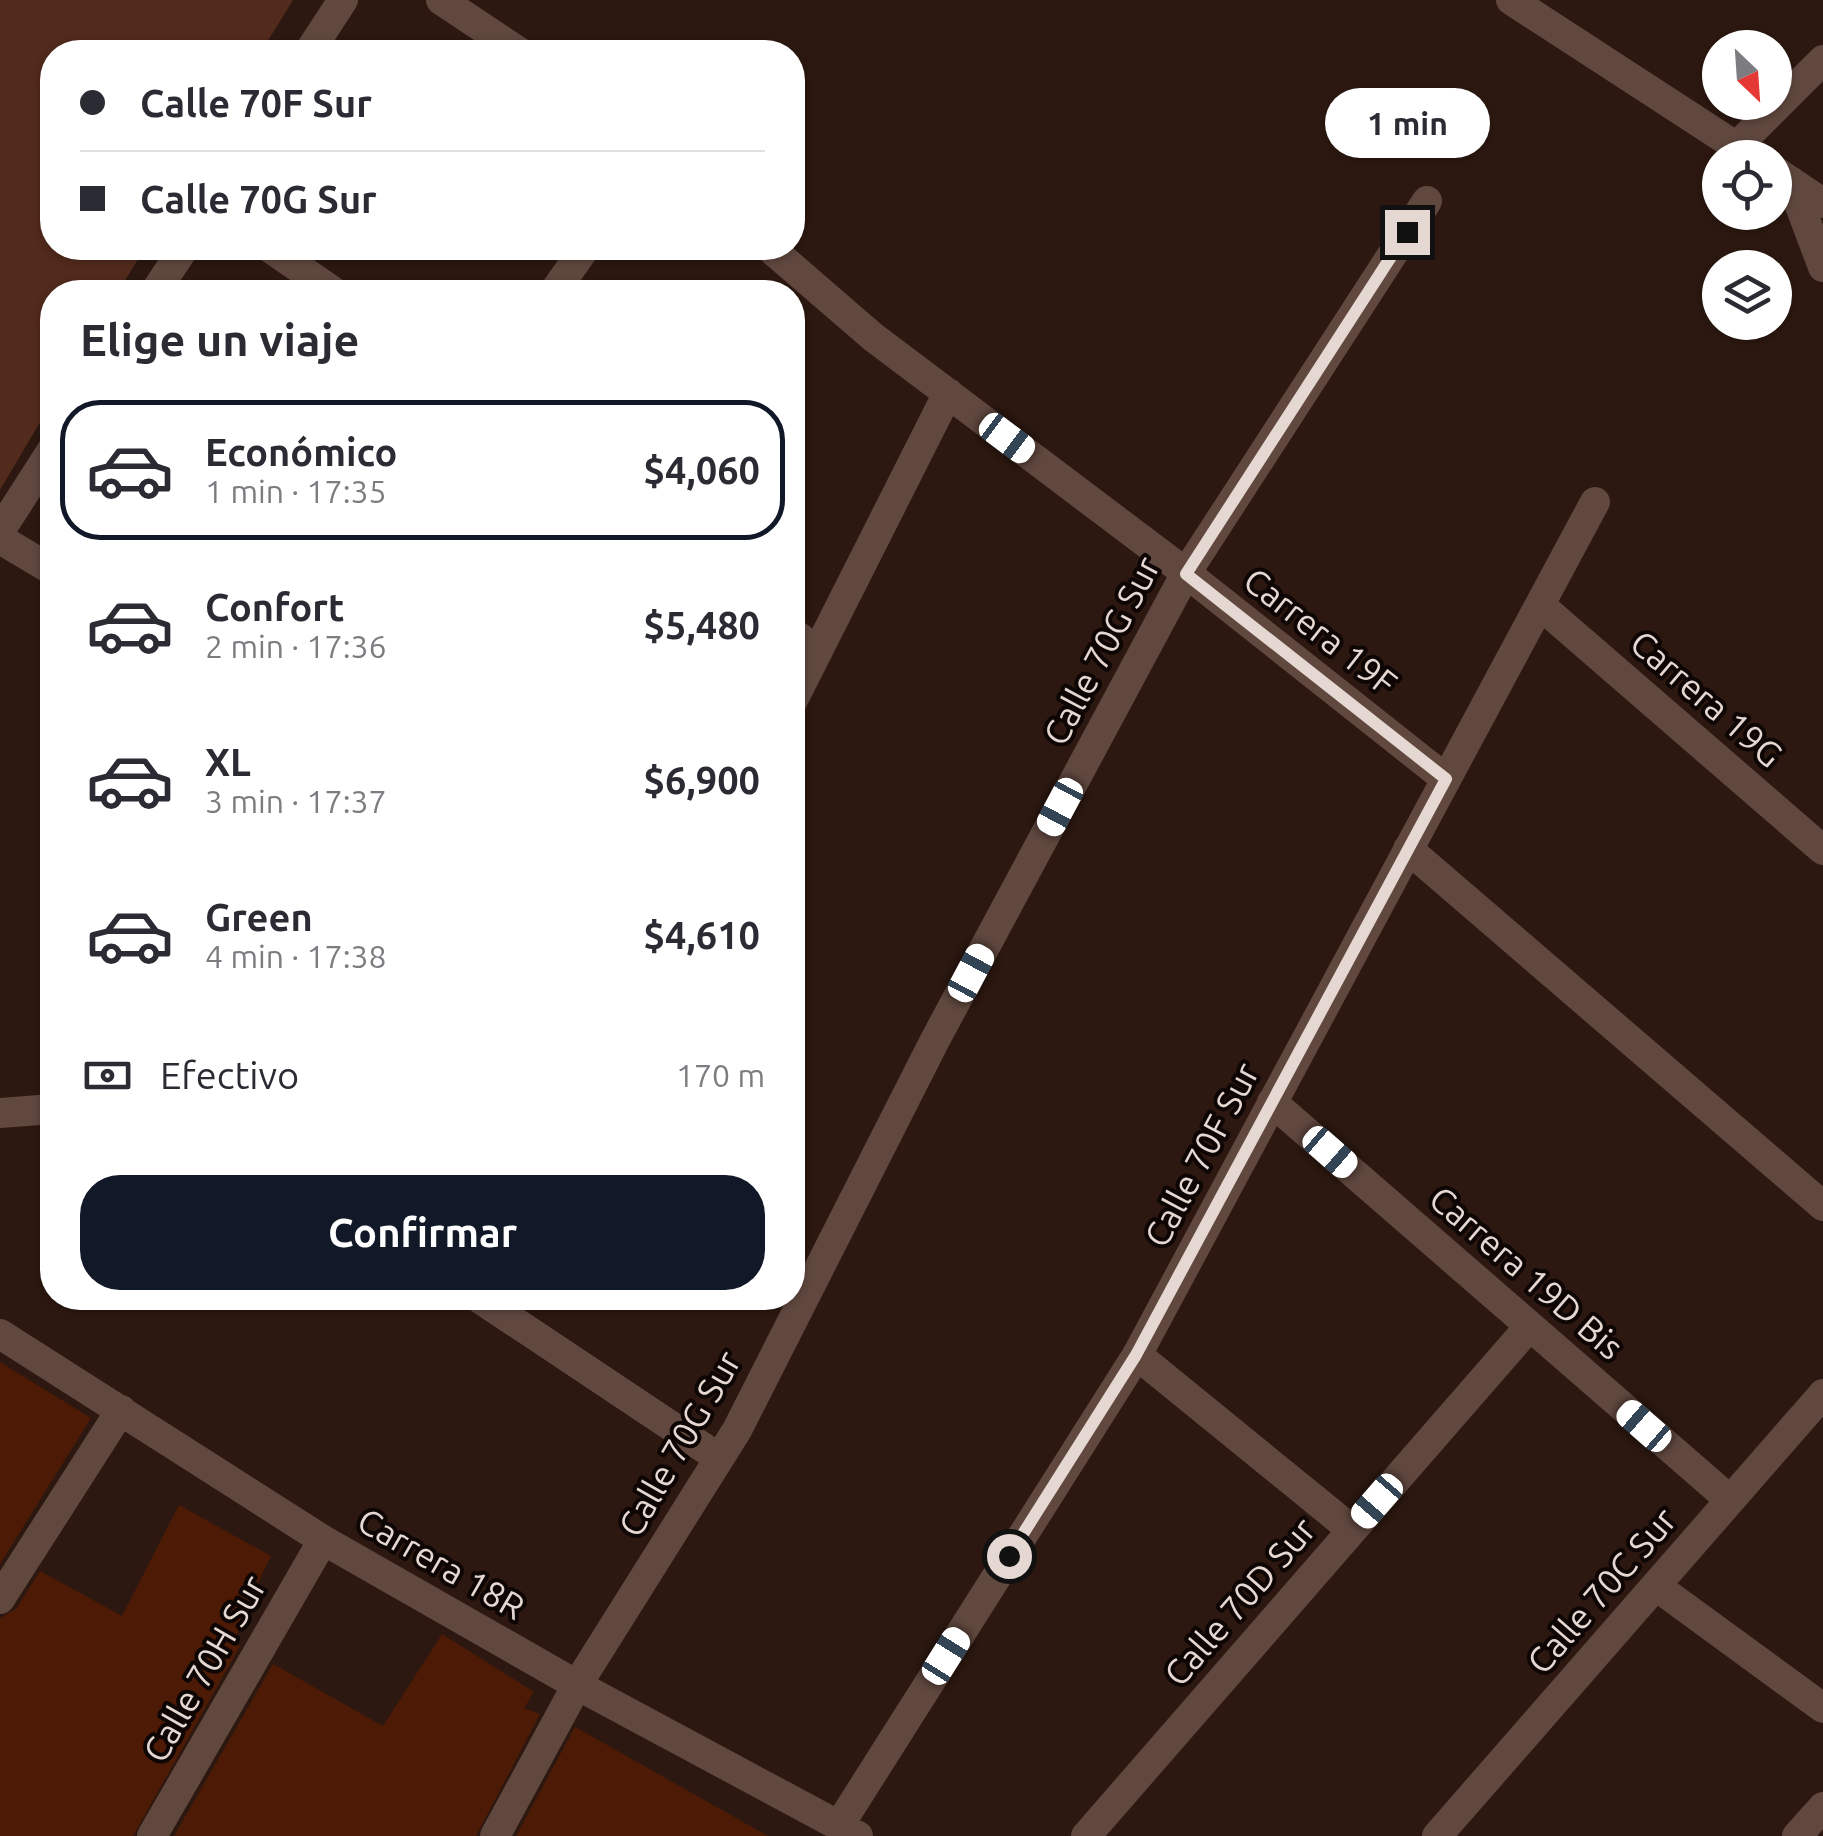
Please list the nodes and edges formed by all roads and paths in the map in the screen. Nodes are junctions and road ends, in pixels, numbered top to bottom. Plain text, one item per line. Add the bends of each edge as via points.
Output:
1 (343, 0) edge
2 (441, 0) edge
3 (1511, 0) edge
4 (1549, 10) edge
5 (317, 40) edge
6 (501, 40) edge
7 (1823, 60) edge
8 (1729, 140) edge
9 (1756, 140) edge
10 (1792, 182) edge
11 (1792, 196) edge
12 (1427, 201) dead end
13 (1823, 203) edge
14 (287, 260) edge
15 (784, 260) edge
16 (1823, 267) edge
17 (317, 280) edge
18 (948, 394) junction
19 (40, 469) edge
20 (1595, 502) dead end
21 (0, 531) edge
22 (0, 539) edge
23 (40, 563) edge
24 (1186, 574) junction
25 (1540, 604) junction
26 (805, 642) edge
27 (818, 652) junction
28 (805, 677) edge
29 (1446, 779) junction
30 (1408, 850) junction
31 (1823, 850) edge
32 (1272, 1102) junction
33 (40, 1110) edge
34 (0, 1113) edge
35 (1823, 1206) edge
36 (805, 1296) edge
37 (497, 1310) edge
38 (798, 1310) edge
39 (1529, 1326) junction
40 (0, 1334) edge
41 (1136, 1355) junction
42 (1823, 1394) edge
43 (120, 1410) junction
44 (719, 1458) junction
45 (1730, 1500) junction
46 (1352, 1530) junction
47 (323, 1540) junction
48 (1656, 1586) junction
49 (0, 1599) edge
50 (577, 1685) junction
51 (1823, 1708) edge
52 (1823, 1807) edge
53 (849, 1830) edge
54 (152, 1836) edge
55 (495, 1836) edge
56 (1086, 1836) edge
57 (1437, 1836) edge
58 (1797, 1836) edge

1 - 5 street
2 - 6 street
3 - 4 street
4 - 8 street
7 - 9 street
10 - 13 street
11 - 16 street
12 - 24 street, Calle 70G Sur
14 - 17 street
15 - 18 street, Carrera 19F
18 - 24 street, Carrera 19F
18 - 27 street
19 - 21 street
20 - 25 street, Calle 70F Sur
22 - 23 street
24 - 29 street, Carrera 19F
24 - 36 street, Calle 70G Sur
25 - 29 street, Calle 70F Sur
25 - 31 street, Carrera 19G
26 - 27 street
27 - 28 street
29 - 30 street, Calle 70F Sur
30 - 32 street, Calle 70F Sur
30 - 35 street
32 - 39 street, Carrera 19D Bis
32 - 41 street, Calle 70F Sur
33 - 34 street
37 - 44 street
38 - 44 street, Calle 70G Sur
39 - 45 street, Carrera 19D Bis
39 - 46 street, Calle 70D Sur
40 - 43 street, Carrera 18R
41 - 46 street
41 - 53 street, Calle 70F Sur
42 - 45 street, Calle 70C Sur
43 - 47 street, Carrera 18R
43 - 49 street
44 - 50 street, Calle 70G Sur
45 - 48 street, Calle 70C Sur
46 - 56 street, Calle 70D Sur
47 - 50 street, Carrera 18R
47 - 54 street, Calle 70H Sur
48 - 51 street
48 - 57 street, Calle 70C Sur
50 - 53 street, Carrera 18R
50 - 55 street, Calle 70G Sur
52 - 58 street

